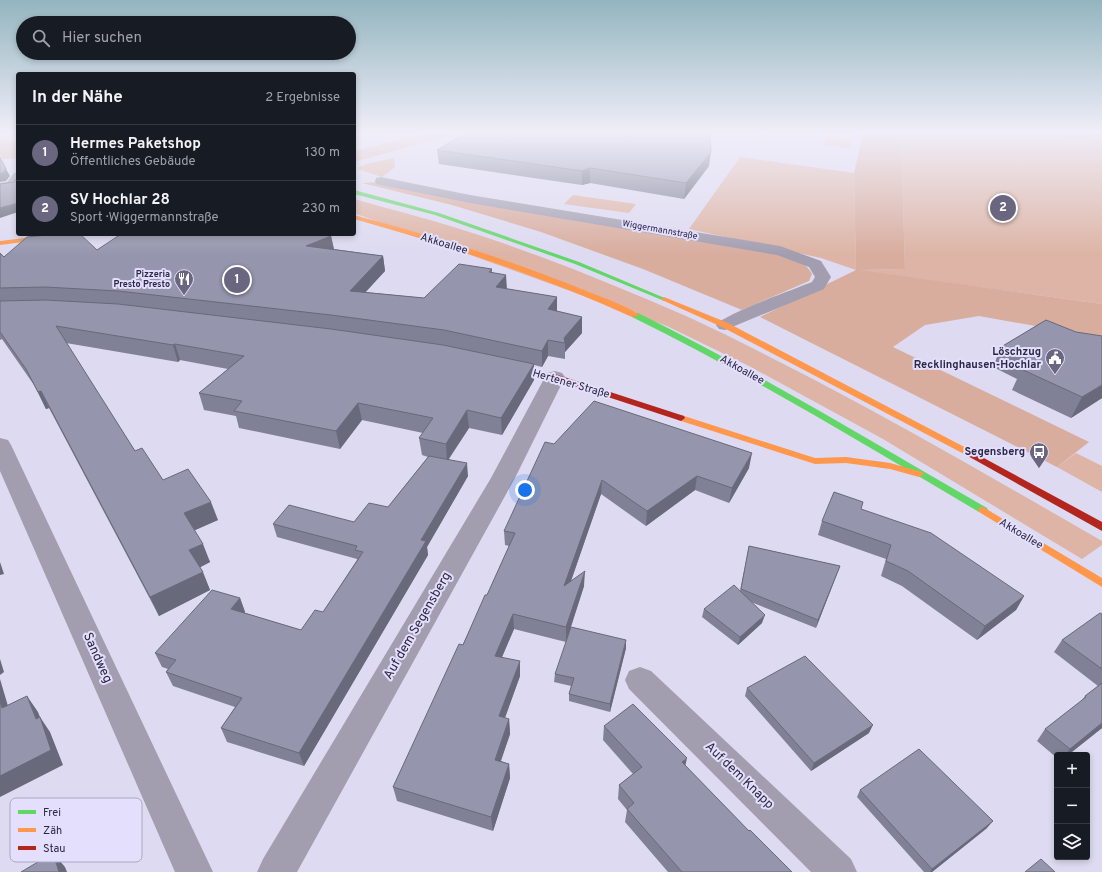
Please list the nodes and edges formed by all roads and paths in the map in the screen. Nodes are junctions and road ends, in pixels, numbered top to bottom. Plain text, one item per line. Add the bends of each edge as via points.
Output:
1 (16, 179) edge
2 (381, 180) dead end
3 (0, 186) edge
4 (356, 193) edge
5 (356, 219) edge
6 (55, 236) edge
7 (0, 243) edge
8 (725, 325) junction
9 (496, 365) edge
10 (555, 377) junction
11 (0, 445) edge
12 (919, 474) junction
13 (1102, 527) edge
14 (1102, 583) edge
15 (640, 680) dead end
16 (194, 872) edge
17 (276, 872) edge
18 (838, 872) edge

1 - 3 street via 11,185
2 - 8 street, Wiggermannstraße via 470,199 780,252 814,264 822,278 818,284
4 - 8 main road via 437,214 577,263
5 - 12 main road, Akkoallee via 538,275 619,308 751,375
6 - 7 main road
8 - 13 main road via 982,460
9 - 10 main road, Hertener Straße
10 - 12 main road, Hertener Straße via 815,461 846,460 890,466
10 - 17 street, Auf dem Segensberg via 503,478
11 - 16 street, Sandweg
12 - 14 main road, Akkoallee
15 - 18 street, Auf dem Knapp

